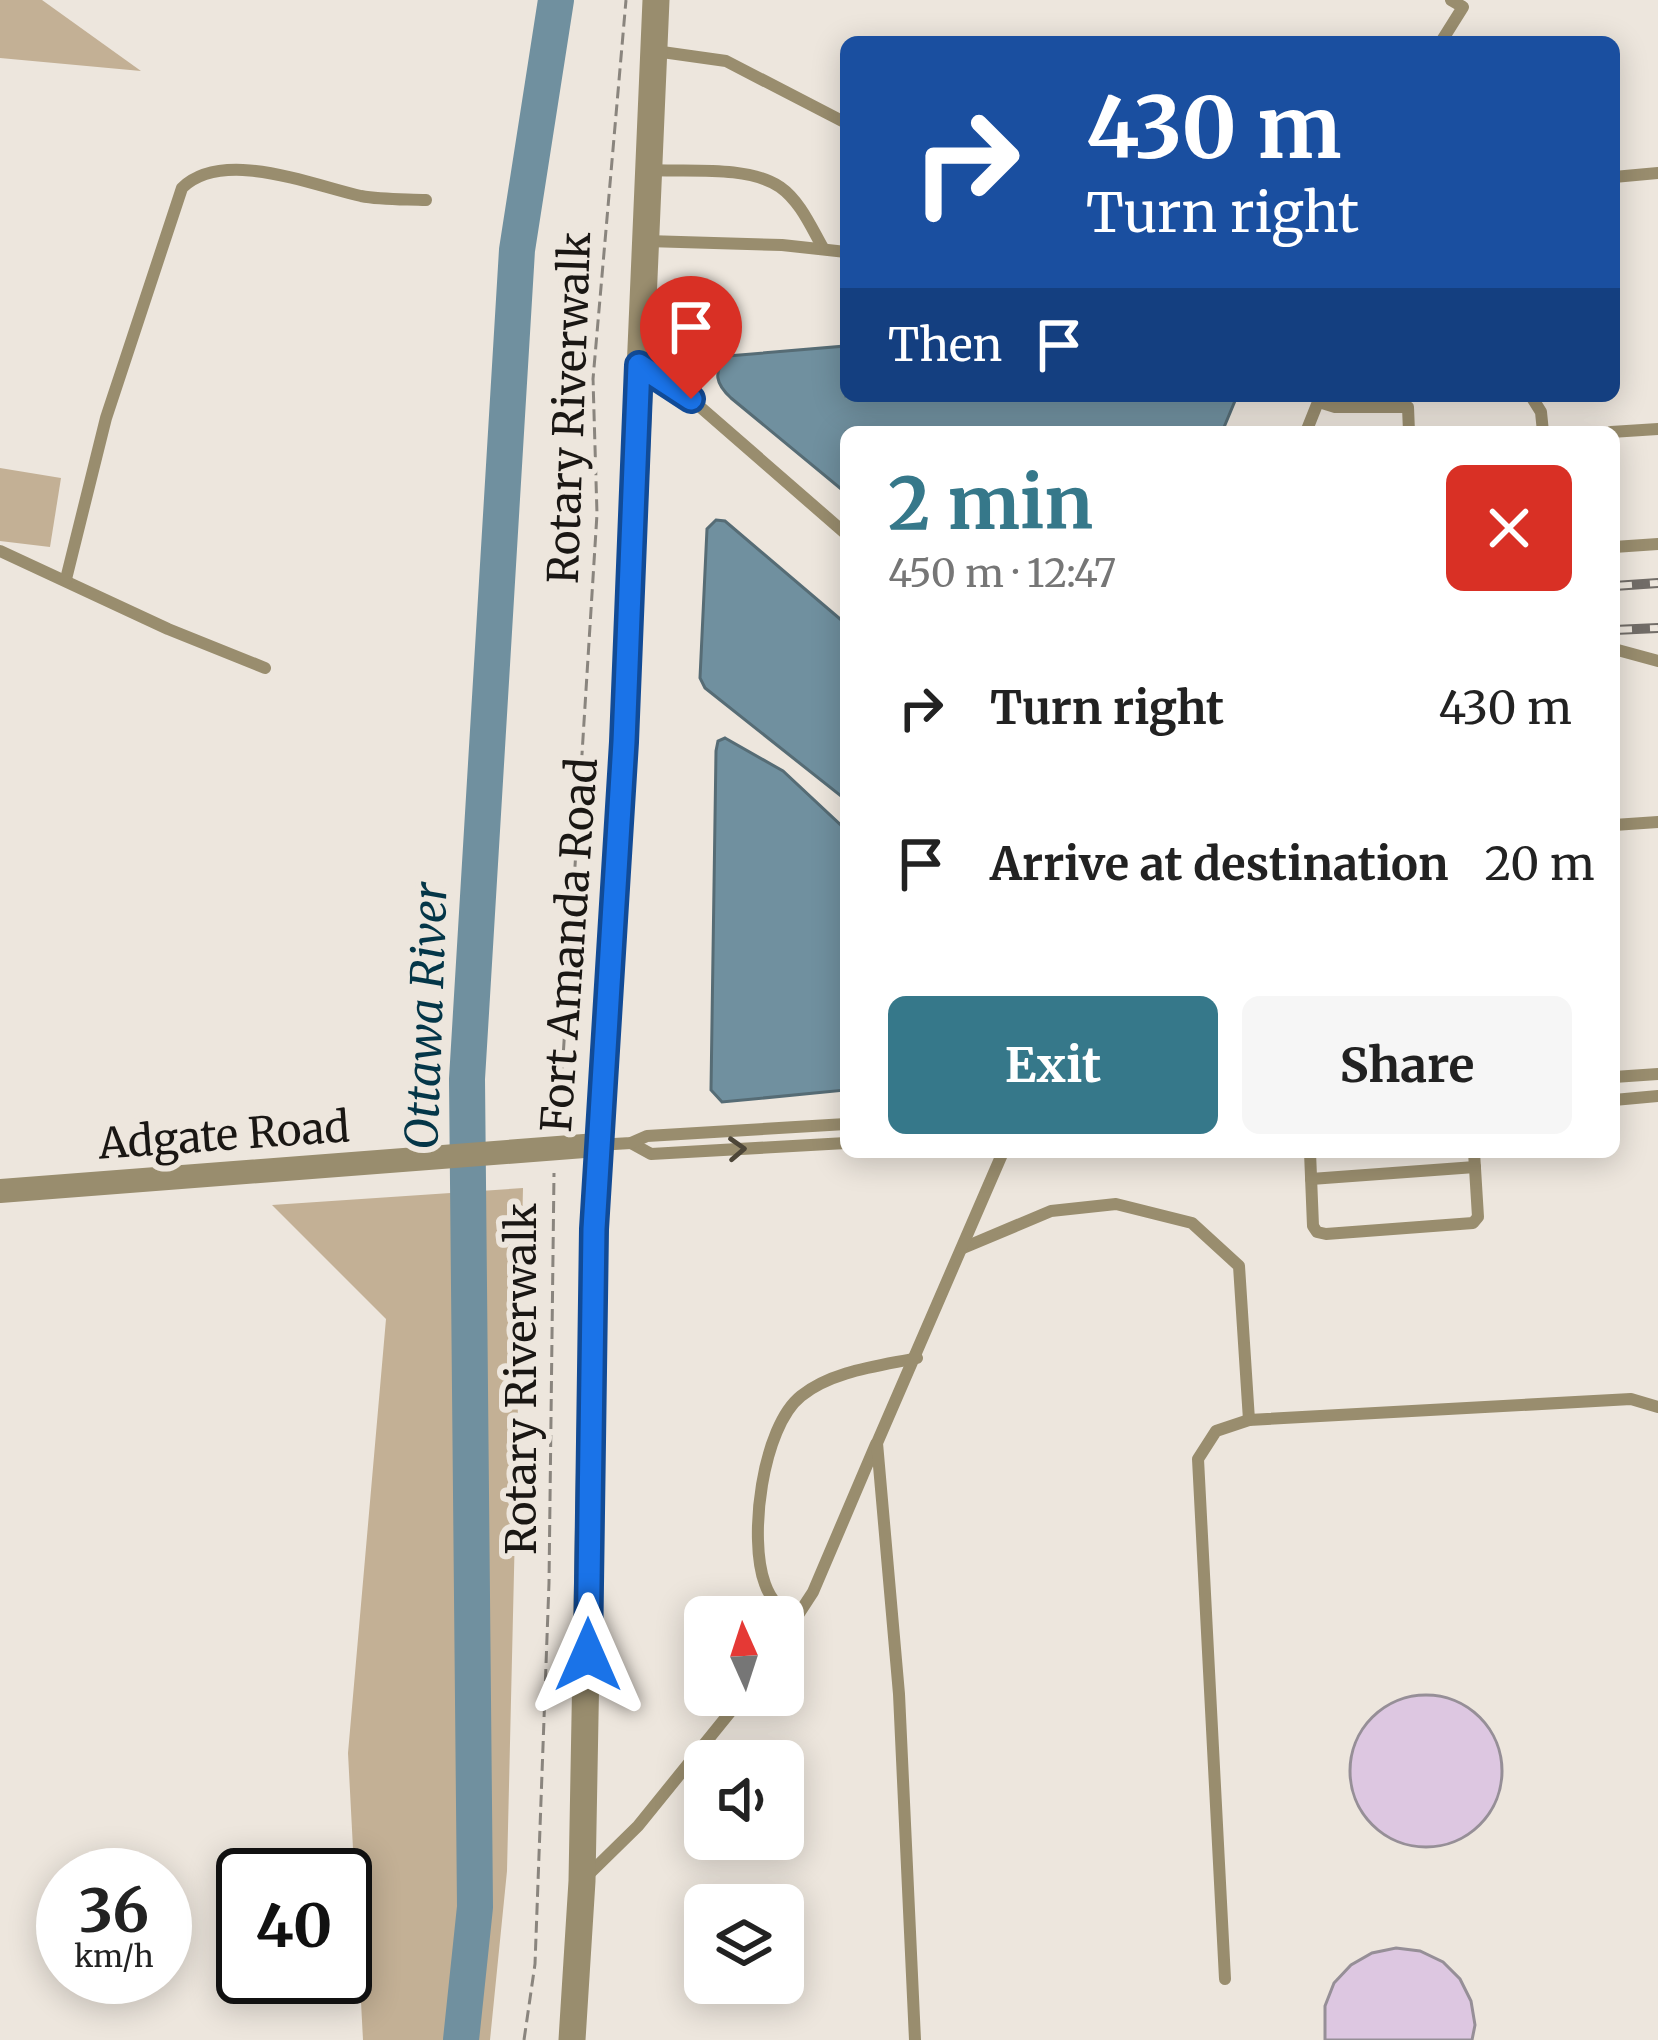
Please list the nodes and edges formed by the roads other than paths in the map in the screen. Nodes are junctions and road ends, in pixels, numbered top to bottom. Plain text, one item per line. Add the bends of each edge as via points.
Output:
1 (656, 0) edge
2 (1462, 2) edge
3 (1445, 36) edge
4 (654, 51) junction
5 (840, 120) edge
6 (649, 170) junction
7 (1658, 173) edge
8 (1620, 176) edge
9 (427, 200) dead end
10 (646, 242) junction
11 (823, 248) junction
12 (840, 251) edge
13 (639, 365) junction
14 (1326, 402) edge
15 (1409, 426) edge
16 (1658, 429) edge
17 (1620, 431) edge
18 (840, 529) edge
19 (1658, 544) edge
20 (1620, 547) edge
21 (0, 551) edge
22 (66, 580) junction
23 (1620, 651) edge
24 (1658, 661) edge
25 (266, 668) dead end
26 (1658, 822) edge
27 (1620, 825) edge
28 (1658, 1074) edge
29 (1620, 1077) edge
30 (1658, 1096) edge
31 (1620, 1099) edge
32 (840, 1124) edge
33 (631, 1143) junction
34 (840, 1143) edge
35 (597, 1145) junction
36 (1000, 1158) edge
37 (1310, 1158) edge
38 (1475, 1160) edge
39 (1311, 1179) junction
40 (0, 1191) edge
41 (963, 1248) junction
42 (917, 1358) junction
43 (1658, 1407) edge
44 (1249, 1420) junction
45 (877, 1443) junction
46 (771, 1596) edge
47 (804, 1605) edge
48 (727, 1716) edge
49 (582, 1881) junction
50 (1225, 1978) dead end
51 (572, 2040) edge
52 (916, 2040) edge

1 - 4 street, Fort Amanda Road
2 - 3 lane
4 - 5 lane via 726,61
4 - 6 street, Fort Amanda Road
6 - 10 street, Fort Amanda Road
6 - 11 lane via 777,185
7 - 8 lane
9 - 22 lane via 217,170 182,188 106,418
10 - 11 lane
10 - 13 street, Fort Amanda Road
11 - 12 lane
13 - 18 lane via 691,399
13 - 35 street, Fort Amanda Road
14 - 15 lane via 1408,406
16 - 17 lane
19 - 20 lane
21 - 22 lane
22 - 25 lane
23 - 24 lane
26 - 27 lane
28 - 29 lane
30 - 31 lane
32 - 33 lane
33 -> 34 lane via 651,1154
33 - 35 lane
35 - 40 street, Adgate Road
35 - 49 street, Fort Amanda Road
36 - 41 lane
37 - 39 lane
38 - 39 lane
38 - 39 lane via 1478,1217 1464,1225 1317,1232
41 - 42 lane
41 - 44 lane via 1051,1211 1116,1204 1192,1223 1239,1266
42 - 45 lane
42 - 46 lane via 817,1387 777,1427 759,1523
43 - 44 lane via 1630,1399
44 - 50 lane via 1216,1431 1198,1459
45 - 47 lane
45 - 52 lane
48 - 49 lane
49 - 51 street, Fort Amanda Road

